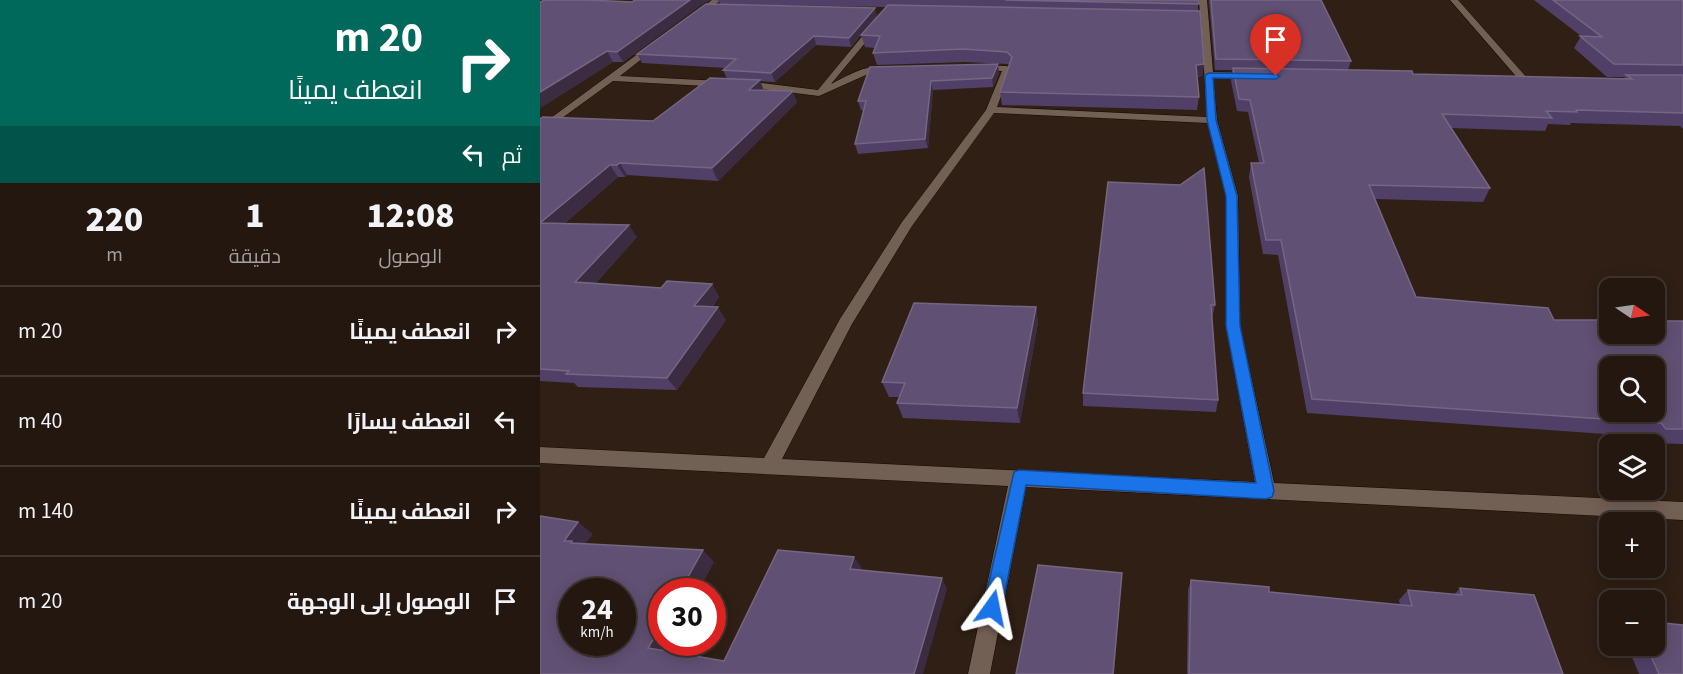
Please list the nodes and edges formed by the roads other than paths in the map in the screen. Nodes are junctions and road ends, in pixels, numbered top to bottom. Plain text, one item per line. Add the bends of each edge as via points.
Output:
1 (1203, 0) edge
2 (1455, 0) edge
3 (717, 4) edge
4 (1169, 18) edge
5 (1204, 18) junction
6 (880, 20) edge
7 (687, 22) edge
8 (658, 43) edge
9 (965, 67) edge
10 (899, 70) edge
11 (1209, 75) junction
12 (1267, 76) edge
13 (610, 78) junction
14 (1512, 80) edge
15 (1524, 80) junction
16 (1535, 81) edge
17 (819, 93) junction
18 (991, 110) junction
19 (1212, 120) junction
20 (540, 131) edge
21 (540, 455) edge
22 (770, 465) junction
23 (1019, 477) junction
24 (1266, 491) junction
25 (1683, 512) edge
26 (979, 674) edge

1 - 5 street
2 - 15 street
3 - 7 street
4 - 5 street
5 - 11 street
6 - 17 street
8 - 13 street
9 - 18 street via 1007,69
10 - 17 street via 866,71
11 - 12 street
11 - 19 street
13 - 17 street
13 - 20 street
14 - 15 street
15 - 16 street
18 - 19 street
18 - 22 street via 906,225 844,323
19 - 24 street via 1232,196 1233,326
21 - 22 street
22 - 23 street
23 - 24 street
23 - 26 street
24 - 25 street

